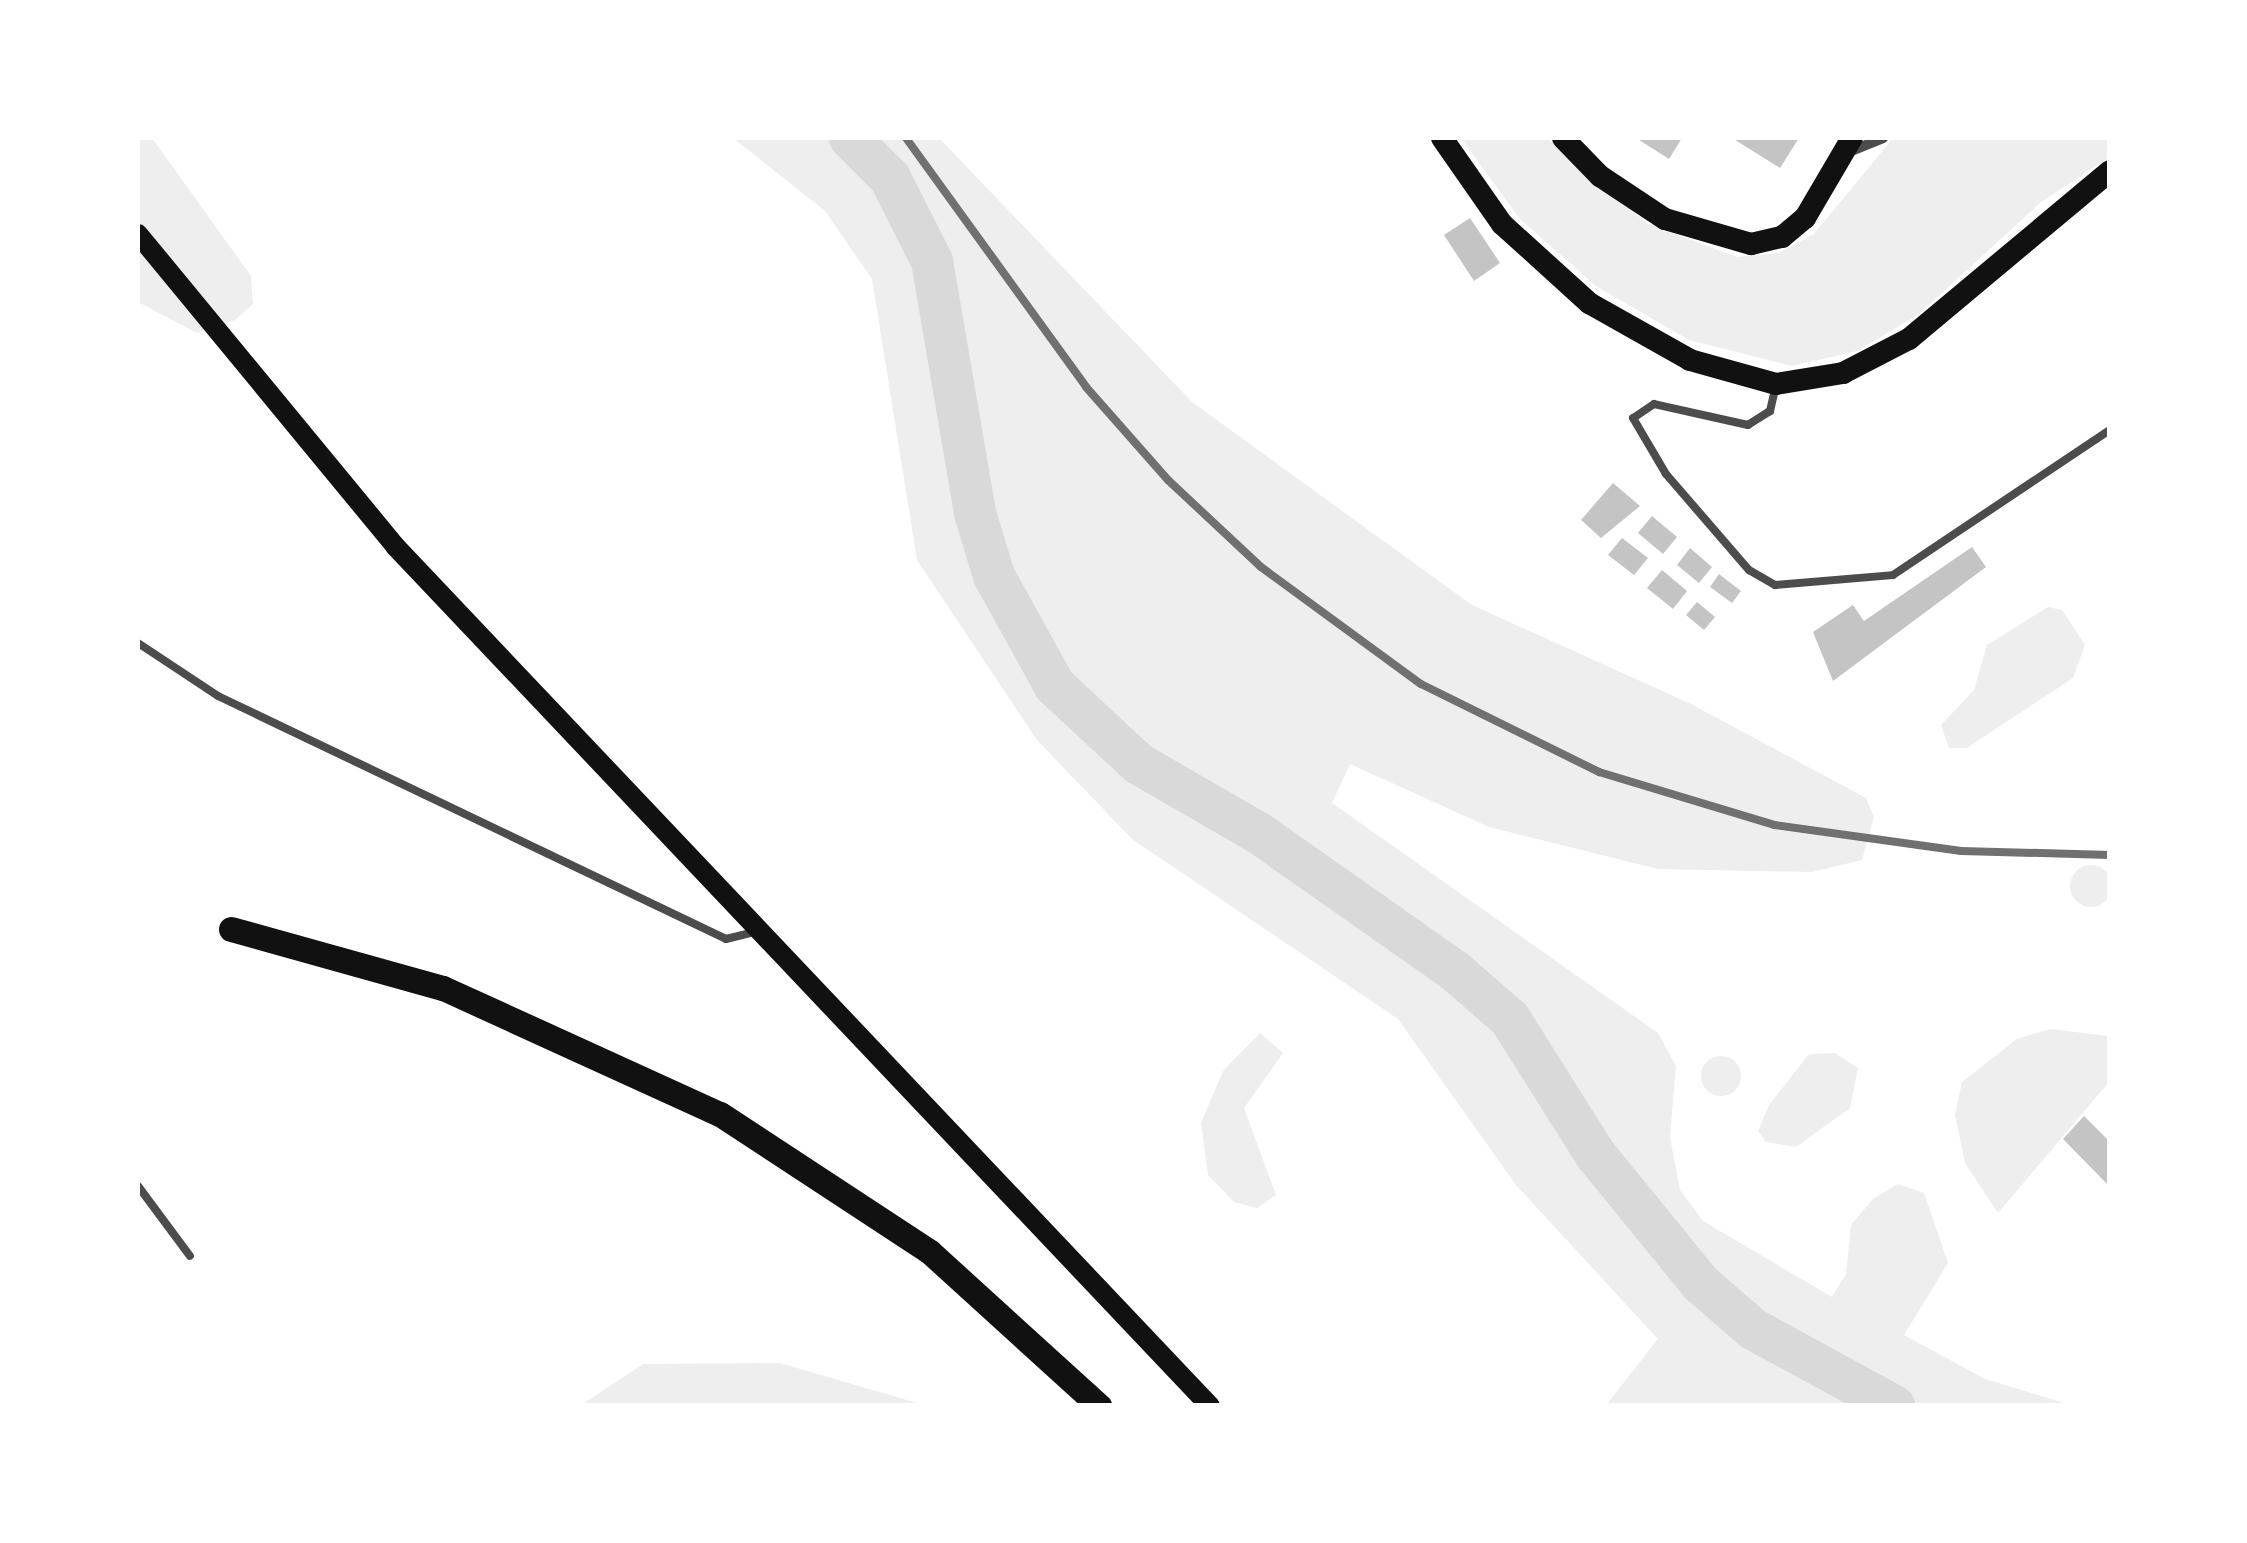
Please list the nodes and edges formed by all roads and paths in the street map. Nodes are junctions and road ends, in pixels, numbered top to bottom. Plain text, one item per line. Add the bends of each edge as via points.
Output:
1 (1442, 138) edge
2 (1563, 138) edge
3 (1883, 138) edge
4 (1849, 145) edge
5 (2110, 171) edge
6 (138, 234) edge
7 (1776, 384) junction
8 (2110, 430) edge
9 (138, 643) edge
10 (230, 929) dead end
11 (760, 930) junction
12 (138, 1186) edge
13 (190, 1256) dead end
14 (1100, 1406) edge
15 (1210, 1406) edge

1 - 7 main road via 1502,224 1589,303 1690,360
2 - 4 main road via 1600,176 1666,219 1751,244 1798,224
3 - 4 street
5 - 7 main road via 1909,339 1843,373
6 - 11 main road via 335,478
7 - 8 lane via 1770,411 1748,425 1654,404 1634,418 1666,474 1749,570 1775,585 1900,572
9 - 11 lane via 218,696 726,938 744,941
10 - 14 highway via 443,988 720,1114 916,1241
11 - 15 main road
12 - 13 lane

